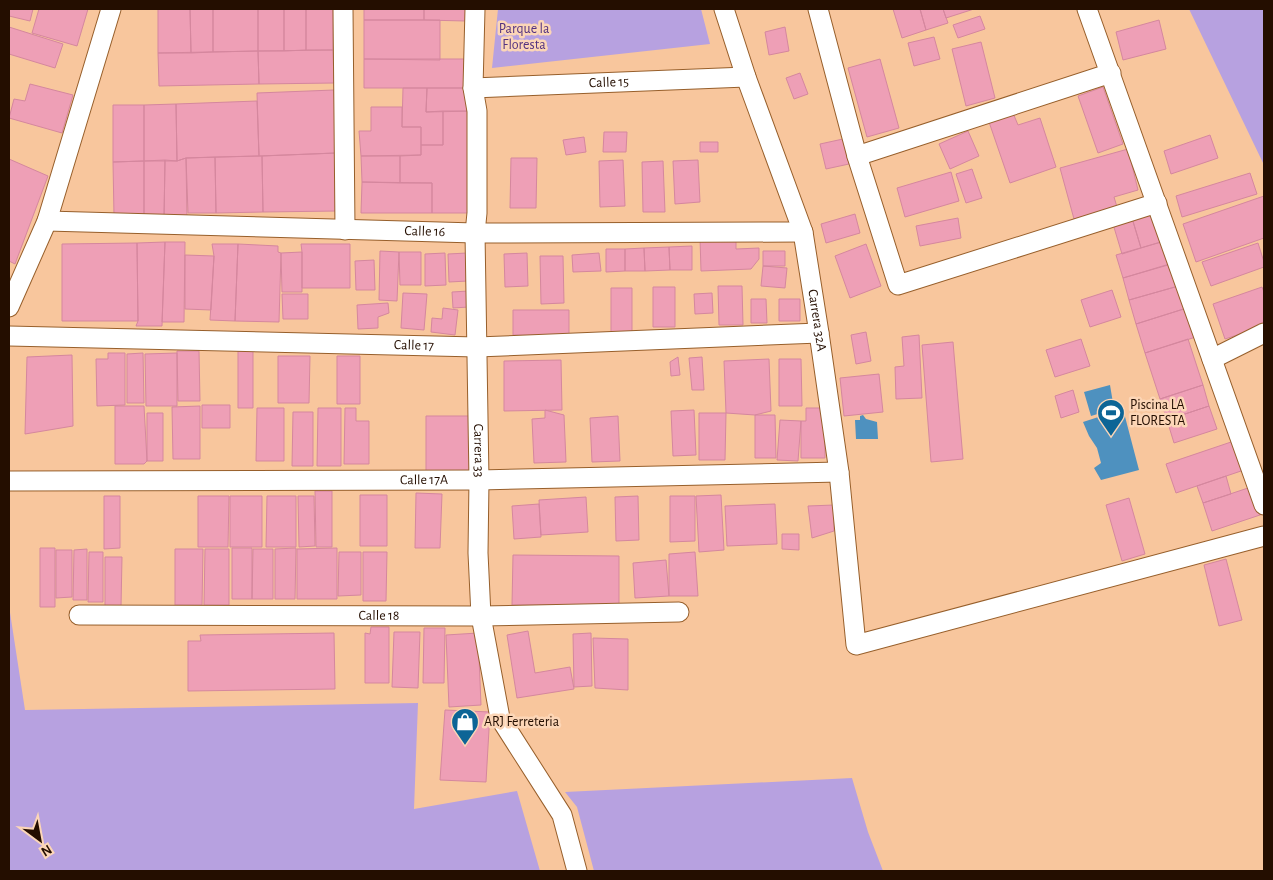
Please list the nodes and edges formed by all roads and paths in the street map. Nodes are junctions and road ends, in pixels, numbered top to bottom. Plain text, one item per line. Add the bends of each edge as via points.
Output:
1 (111, 9) edge
2 (343, 9) edge
3 (475, 9) edge
4 (724, 9) edge
5 (818, 9) edge
6 (1088, 9) edge
7 (1110, 73) junction
8 (746, 77) junction
9 (472, 88) junction
10 (857, 156) junction
11 (1157, 203) junction
12 (47, 220) junction
13 (345, 230) junction
14 (475, 232) junction
15 (803, 232) junction
16 (9, 307) edge
17 (819, 333) junction
18 (1264, 333) edge
19 (9, 336) edge
20 (477, 347) junction
21 (1212, 359) junction
22 (839, 472) junction
23 (479, 480) junction
24 (9, 481) edge
25 (1264, 505) edge
26 (1264, 536) edge
27 (679, 612) dead end
28 (79, 615) dead end
29 (482, 616) junction
30 (577, 871) edge

1 - 12 street
2 - 13 street
3 - 9 street, Carrera 33
4 - 8 street, Carrera 32A
5 - 10 street
6 - 7 street
7 - 10 street
7 - 11 street
8 - 9 street, Calle 15
8 - 15 street, Carrera 32A
9 - 14 street, Carrera 33 via 476,111
10 - 11 street via 898,285
11 - 21 street
12 - 13 street, Calle 16
12 - 16 street
13 - 14 street, Calle 16
14 - 15 street, Calle 16
14 - 20 street, Carrera 33
15 - 17 street, Carrera 32A
17 - 20 street, Calle 17
17 - 22 street, Carrera 32A
18 - 21 street
19 - 20 street, Calle 17
20 - 23 street, Carrera 33
21 - 25 street
22 - 23 street, Calle 17A
22 - 26 street, Carrera 32A via 856,645
23 - 24 street, Calle 17A
23 - 29 street, Carrera 33 via 478,553
27 - 29 street, Calle 18
28 - 29 street, Calle 18
29 - 30 street, Carrera 33 via 500,718 562,815

